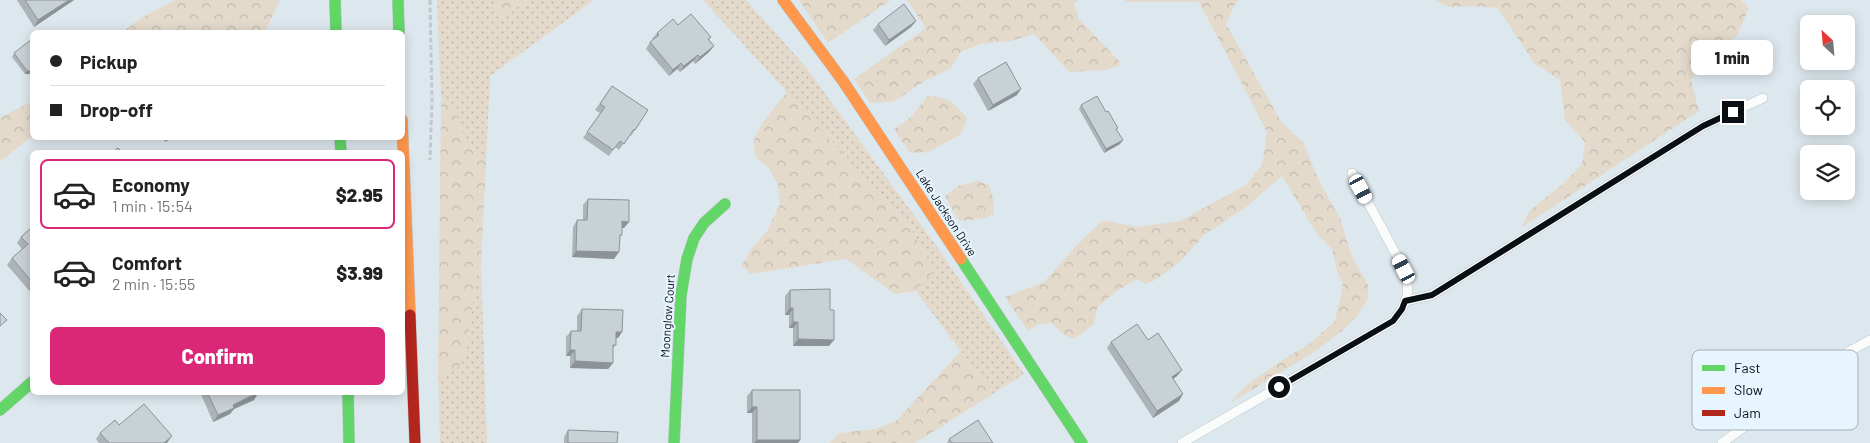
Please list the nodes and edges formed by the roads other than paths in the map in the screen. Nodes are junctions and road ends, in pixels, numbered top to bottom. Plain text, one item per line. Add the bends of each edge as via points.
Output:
1 (335, 0) edge
2 (398, 0) edge
3 (783, 0) edge
4 (336, 30) edge
5 (399, 30) edge
6 (1764, 98) dead end
7 (1352, 173) dead end
8 (405, 195) edge
9 (725, 204) dead end
10 (1405, 301) junction
11 (1870, 340) edge
12 (1852, 350) edge
13 (30, 384) edge
14 (348, 395) edge
15 (0, 410) edge
16 (1740, 430) edge
17 (349, 443) edge
18 (415, 443) edge
19 (674, 443) edge
20 (1082, 443) edge
21 (1182, 443) edge
22 (1722, 443) edge

1 - 4 main road
2 - 5 main road
3 - 20 main road, Lake Jackson Drive via 843,81
6 - 10 lane via 1703,126 1432,295
7 - 10 lane via 1404,269 1408,280
8 - 18 main road
9 - 19 main road, Moonglow Court via 704,223 694,238 687,259 681,294
10 - 21 lane via 1393,321
11 - 12 lane
13 - 15 main road
14 - 17 main road
16 - 22 lane

